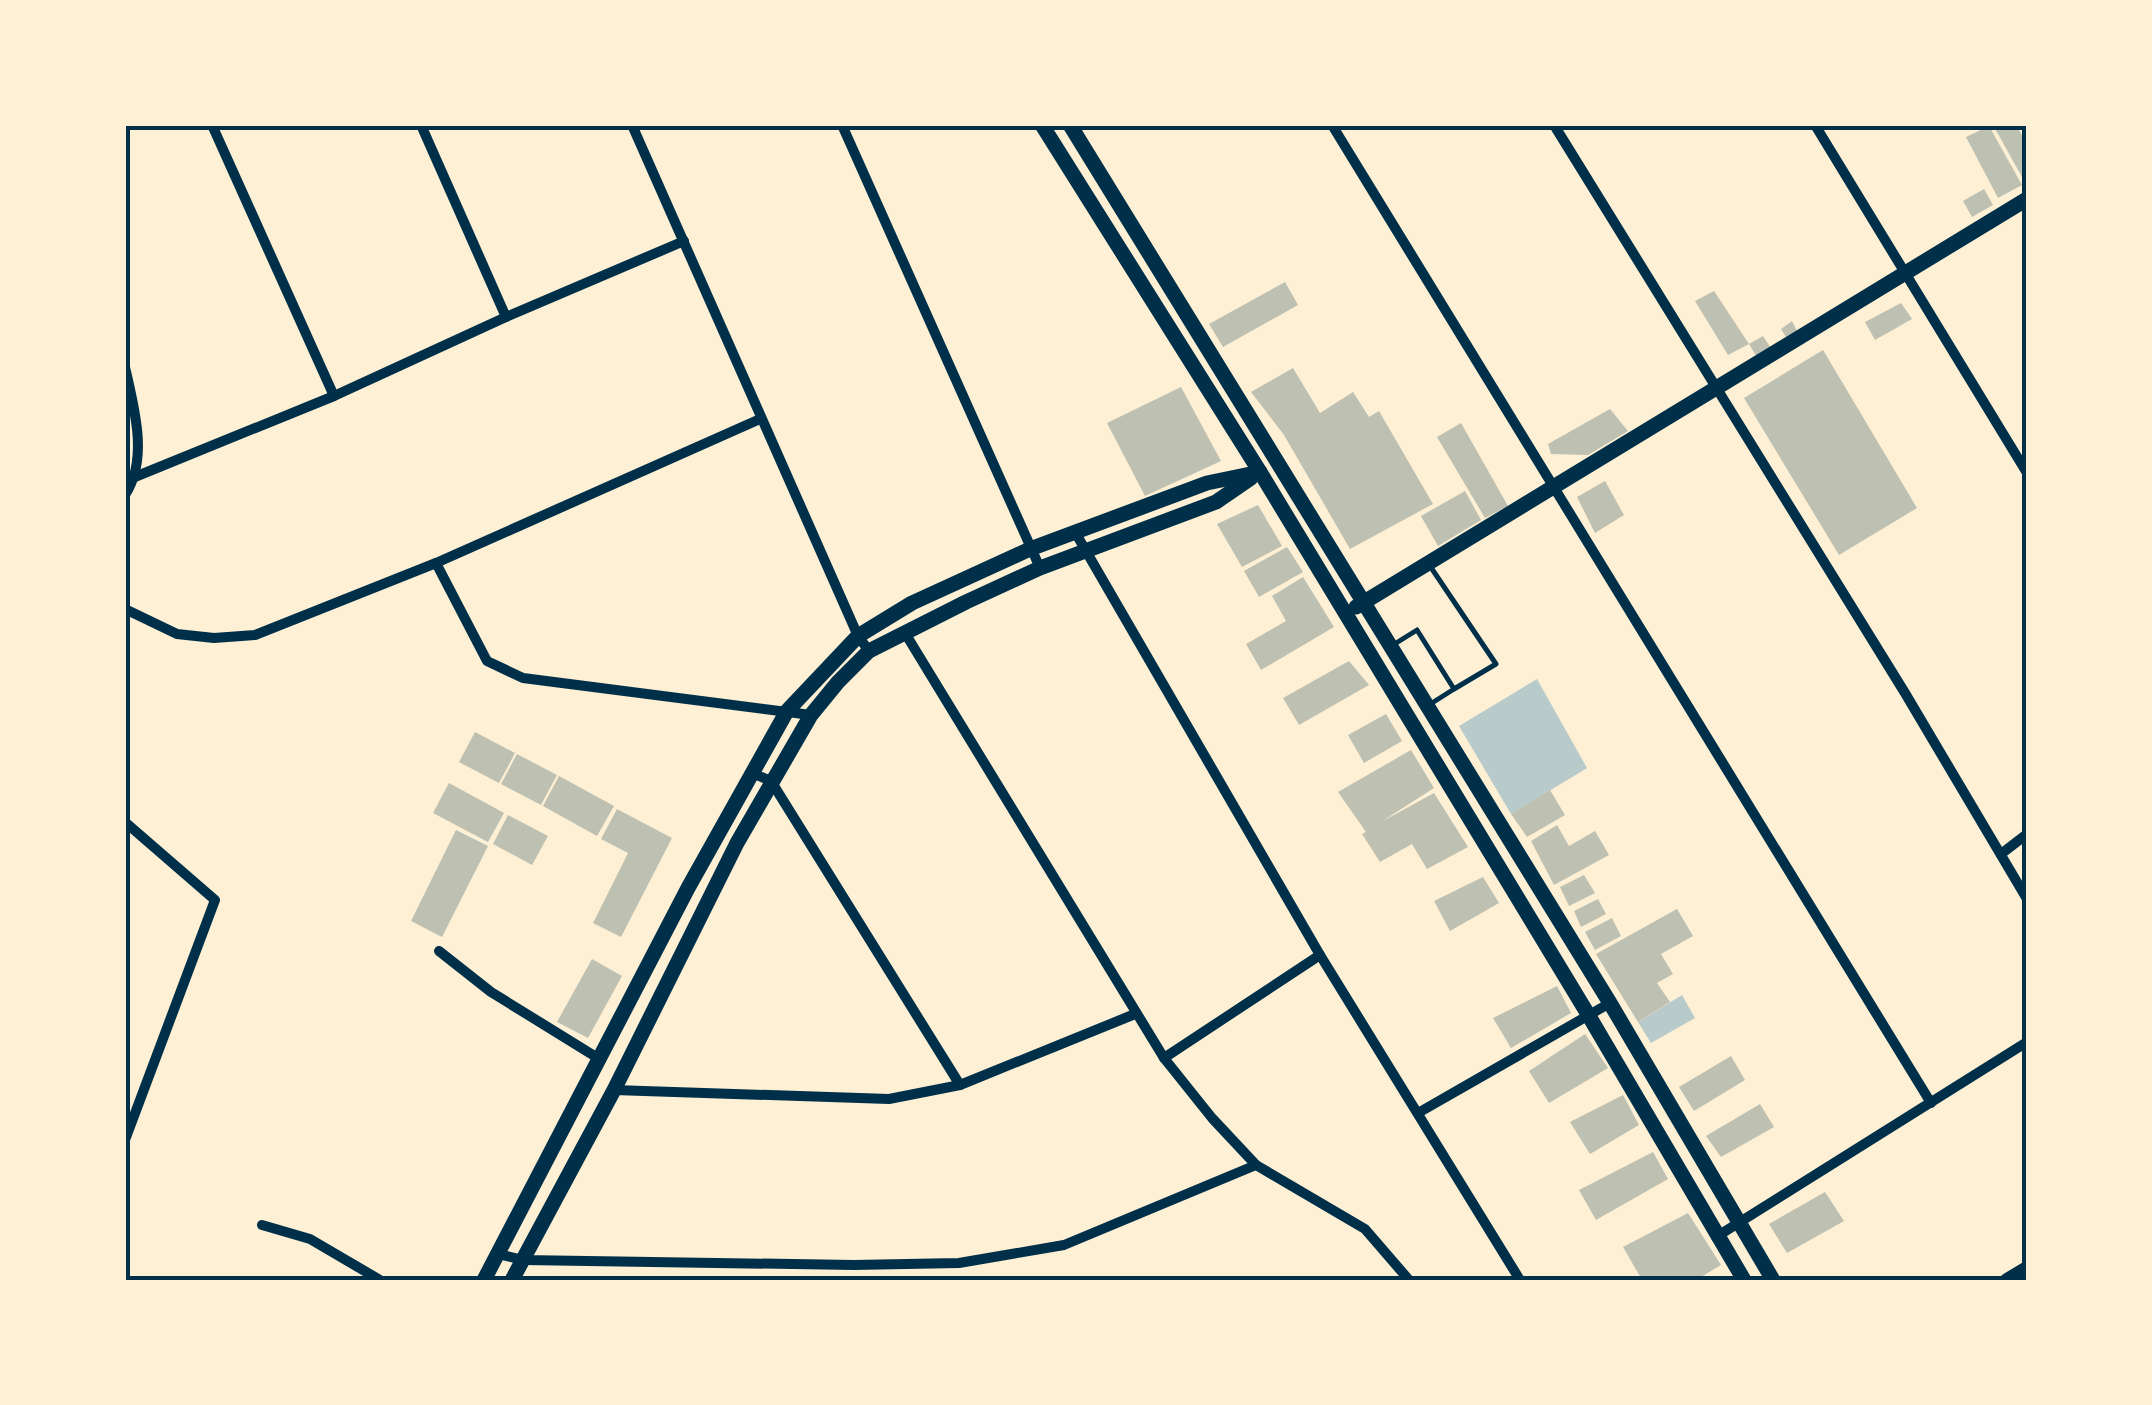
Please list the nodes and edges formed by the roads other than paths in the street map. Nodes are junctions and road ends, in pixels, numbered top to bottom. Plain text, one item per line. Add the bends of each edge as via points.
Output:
1 (212, 125) edge
2 (421, 125) edge
3 (632, 125) edge
4 (842, 125) edge
5 (1042, 125) edge
6 (1070, 125) edge
7 (1332, 125) edge
8 (1554, 125) edge
9 (1814, 125) edge
10 (2027, 200) edge
11 (684, 241) junction
12 (1906, 276) junction
13 (506, 317) junction
14 (1210, 356) junction
15 (125, 367) edge
16 (1192, 368) junction
17 (1716, 390) junction
18 (334, 396) junction
19 (760, 419) junction
20 (1277, 464) junction
21 (1260, 472) junction
22 (2027, 473) edge
23 (130, 480) edge
24 (1554, 488) junction
25 (125, 496) edge
26 (1075, 532) junction
27 (1030, 550) junction
28 (1086, 551) junction
29 (436, 562) junction
30 (1428, 564) junction
31 (1040, 568) junction
32 (1363, 603) junction
33 (125, 609) edge
34 (1343, 614) junction
35 (904, 633) junction
36 (858, 636) junction
37 (1390, 646) junction
38 (869, 651) junction
39 (1454, 689) junction
40 (1427, 706) junction
41 (787, 712) junction
42 (811, 715) junction
43 (752, 772) junction
44 (771, 781) junction
45 (125, 822) edge
46 (2027, 834) edge
47 (2000, 854) junction
48 (2027, 899) edge
49 (440, 951) dead end
50 (1320, 955) junction
51 (1610, 1003) junction
52 (1135, 1014) junction
53 (1589, 1016) junction
54 (2027, 1042) edge
55 (1164, 1058) junction
56 (600, 1060) junction
57 (960, 1085) junction
58 (614, 1090) junction
59 (1930, 1103) junction
60 (1418, 1113) junction
61 (125, 1140) edge
62 (1256, 1165) junction
63 (1737, 1224) junction
64 (262, 1226) dead end
65 (1716, 1237) junction
66 (498, 1254) junction
67 (523, 1260) junction
68 (2027, 1268) edge
69 (380, 1280) edge
70 (484, 1280) edge
71 (512, 1280) edge
72 (1409, 1280) edge
73 (1520, 1280) edge
74 (1744, 1280) edge
75 (1773, 1280) edge
76 (2006, 1280) edge

1 - 18 street
2 - 13 street
3 - 11 street
4 - 27 street
5 - 16 main road
6 - 14 main road
7 - 24 street
8 - 17 street
9 - 12 street
10 - 12 main road
11 - 13 street
11 - 19 street
12 - 17 main road
12 - 22 street
13 - 18 street
14 - 16 main road
14 - 20 main road
15 - 23 street via 136,417
16 - 21 main road
17 - 24 main road
17 - 47 street
18 - 23 street
19 - 29 street
19 - 36 street
20 - 21 main road
20 - 32 main road
21 - 26 main road via 1206,483
21 - 28 main road via 1216,502
21 - 34 main road
23 - 25 street
24 - 30 main road
24 - 59 street
26 - 27 main road
26 - 28 street
27 - 31 street
27 - 36 main road
28 - 31 main road
28 - 50 street
29 - 33 street via 255,635 177,634
29 - 41 street via 487,661 523,678
30 - 32 main road
30 - 39 lane via 1496,664
31 - 35 main road
32 - 34 main road
32 - 37 main road
34 - 53 main road
35 - 38 main road
35 - 52 street
36 - 38 street
36 - 41 main road
37 - 39 lane via 1417,630
37 - 40 main road
38 - 42 main road
39 - 40 lane
40 - 51 main road
41 - 42 street
41 - 43 main road
42 - 44 main road
43 - 44 street
43 - 56 main road
44 - 57 street
44 - 58 main road
45 - 61 street via 215,900
46 - 47 street
47 - 48 street
49 - 56 street
50 - 55 street
50 - 60 street
51 - 53 street
51 - 63 main road
52 - 55 street
52 - 57 street
53 - 60 street
53 - 65 main road
54 - 59 street
55 - 62 street
56 - 66 main road
57 - 58 street via 889,1099
58 - 67 main road
59 - 63 street
60 - 73 street
62 - 67 street via 1064,1244 959,1263
62 - 72 street via 1365,1230
63 - 65 street
63 - 75 main road
64 - 69 street via 310,1238
65 - 74 main road
66 - 67 street
66 - 70 main road
67 - 71 main road
68 - 76 street

